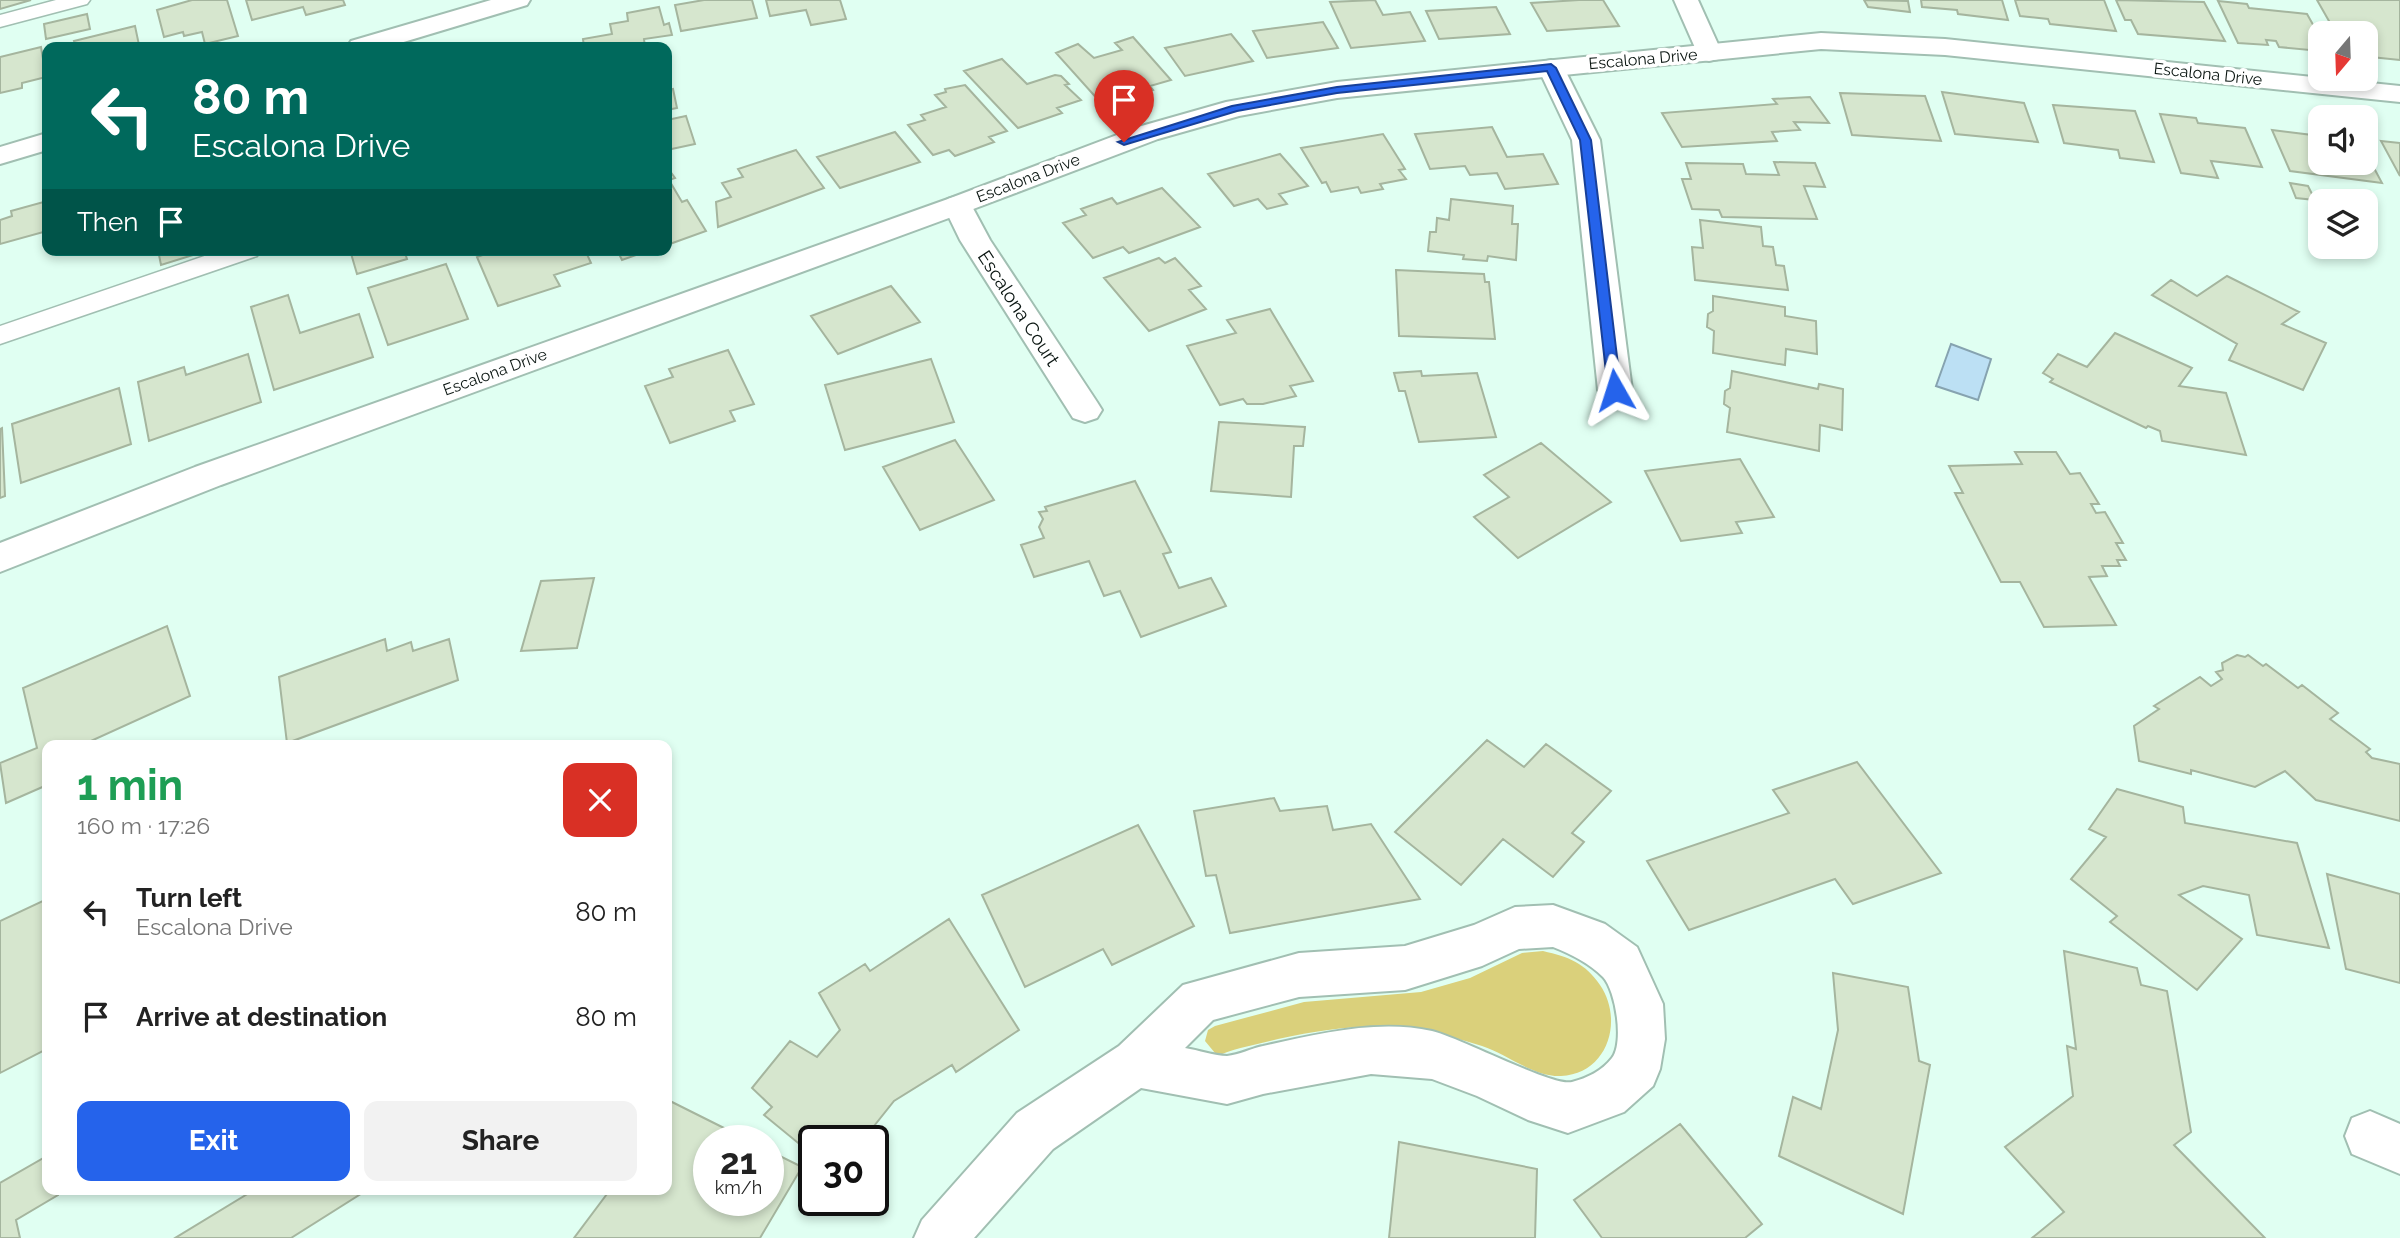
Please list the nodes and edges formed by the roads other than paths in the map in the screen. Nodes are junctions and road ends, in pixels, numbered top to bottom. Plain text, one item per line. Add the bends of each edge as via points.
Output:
1 (80, 0) edge
2 (518, 0) edge
3 (1686, 0) edge
4 (0, 21) edge
5 (377, 42) edge
6 (1709, 53) junction
7 (1551, 68) junction
8 (2400, 94) edge
9 (42, 143) edge
10 (0, 156) edge
11 (958, 205) junction
12 (230, 256) edge
13 (0, 335) edge
14 (1615, 390) dead end
15 (1085, 410) dead end
16 (0, 558) edge
17 (1136, 1063) junction
18 (940, 1238) edge

1 - 4 lane
2 - 5 street
3 - 6 street
6 - 7 street, Escalona Drive
6 - 8 street, Escalona Drive via 1821,41 1945,47
7 - 11 street, Escalona Drive via 1337,90 1236,108 1148,133
7 - 14 street via 1586,140
9 - 10 street
11 - 15 street, Escalona Court via 975,240
11 - 16 street, Escalona Drive via 208,476
12 - 13 lane
17 - 17 street via 1227,1080 1371,1050 1432,1055 1568,1108 1607,1095 1636,1069 1640,1004 1621,963 1589,939 1553,926 1515,928 1482,944 1405,968 1299,975 1200,1001
17 - 18 street via 1035,1131

